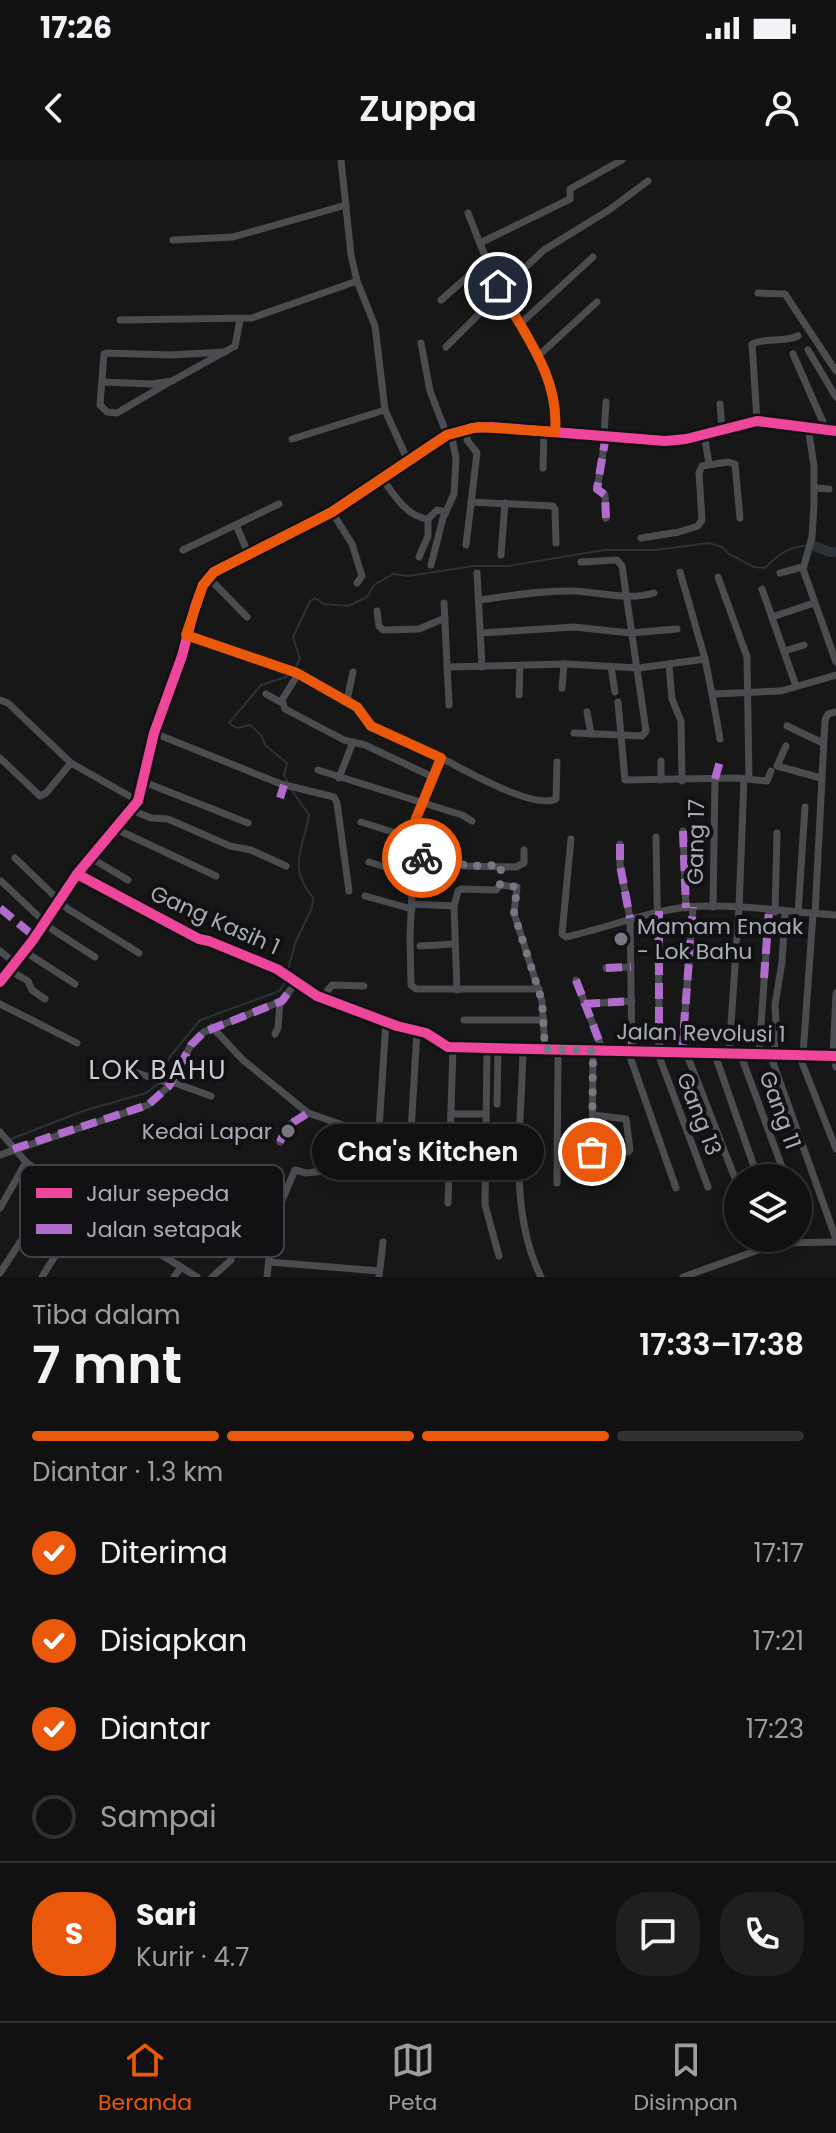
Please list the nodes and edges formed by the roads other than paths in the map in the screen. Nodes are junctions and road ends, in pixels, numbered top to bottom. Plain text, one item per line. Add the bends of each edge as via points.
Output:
1 (341, 160) edge
2 (622, 160) edge
3 (648, 181) dead end
4 (346, 205) junction
5 (468, 213) dead end
6 (173, 240) dead end
7 (480, 243) junction
8 (593, 257) dead end
9 (487, 260) junction
10 (357, 281) junction
11 (501, 291) junction
12 (758, 293) dead end
13 (441, 300) dead end
14 (597, 302) dead end
15 (120, 320) dead end
16 (240, 320) junction
17 (520, 324) junction
18 (798, 336) dead end
19 (421, 343) dead end
20 (446, 347) dead end
21 (808, 350) dead end
22 (225, 352) junction
23 (793, 354) dead end
24 (537, 357) junction
25 (836, 371) edge
26 (102, 382) junction
27 (168, 383) junction
28 (836, 397) edge
29 (606, 402) dead end
30 (720, 404) dead end
31 (385, 410) junction
32 (757, 421) junction
33 (808, 427) junction
34 (469, 428) junction
35 (722, 429) junction
36 (826, 429) junction
37 (544, 431) junction
38 (836, 431) edge
39 (555, 432) junction
40 (704, 433) junction
41 (449, 434) junction
42 (605, 435) junction
43 (292, 439) dead end
44 (408, 461) junction
45 (709, 464) junction
46 (543, 468) dead end
47 (382, 478) junction
48 (815, 488) junction
49 (829, 489) dead end
50 (471, 502) junction
51 (505, 503) junction
52 (279, 504) dead end
53 (332, 512) junction
54 (446, 512) junction
55 (606, 518) dead end
56 (740, 518) dead end
57 (428, 519) junction
58 (236, 525) junction
59 (641, 538) dead end
60 (556, 543) dead end
61 (466, 545) dead end
62 (183, 550) dead end
63 (249, 555) junction
64 (501, 555) dead end
65 (419, 557) dead end
66 (581, 562) dead end
67 (431, 565) dead end
68 (803, 567) junction
69 (680, 572) dead end
70 (477, 573) dead end
71 (780, 573) dead end
72 (718, 577) dead end
73 (209, 578) junction
74 (357, 583) dead end
75 (762, 589) dead end
76 (654, 593) dead end
77 (625, 596) junction
78 (479, 600) junction
79 (444, 603) dead end
80 (814, 603) junction
81 (377, 611) dead end
82 (247, 617) dead end
83 (772, 617) junction
84 (445, 618) junction
85 (677, 629) dead end
86 (481, 633) junction
87 (630, 633) junction
88 (186, 635) junction
89 (804, 645) dead end
90 (784, 651) junction
91 (705, 659) junction
92 (836, 662) edge
93 (564, 664) junction
94 (669, 666) junction
95 (447, 667) junction
96 (482, 667) junction
97 (520, 667) junction
98 (611, 667) junction
99 (639, 668) junction
100 (295, 672) junction
101 (353, 672) dead end
102 (836, 675) edge
103 (796, 686) junction
104 (562, 688) dead end
105 (749, 690) junction
106 (615, 692) dead end
107 (266, 694) dead end
108 (712, 694) junction
109 (519, 695) dead end
110 (0, 700) edge
111 (347, 700) junction
112 (618, 702) dead end
113 (282, 703) junction
114 (449, 705) dead end
115 (587, 712) dead end
116 (836, 712) edge
117 (787, 726) dead end
118 (154, 733) junction
119 (574, 733) dead end
120 (591, 734) junction
121 (622, 736) junction
122 (720, 739) dead end
123 (353, 742) junction
124 (823, 743) junction
125 (786, 746) dead end
126 (0, 758) edge
127 (441, 758) junction
128 (661, 761) dead end
129 (557, 762) dead end
130 (71, 763) junction
131 (318, 770) dead end
132 (771, 771) dead end
133 (433, 777) junction
134 (339, 778) junction
135 (821, 778) junction
136 (715, 779) junction
137 (746, 779) junction
138 (661, 780) junction
139 (682, 781) junction
140 (144, 782) junction
141 (138, 801) junction
142 (422, 803) junction
143 (805, 807) dead end
144 (131, 810) junction
145 (472, 821) dead end
146 (361, 822) dead end
147 (248, 823) dead end
148 (116, 829) junction
149 (683, 831) dead end
150 (777, 833) dead end
151 (656, 837) dead end
152 (415, 839) junction
153 (571, 839) dead end
154 (620, 844) dead end
155 (524, 850) dead end
156 (15, 858) dead end
157 (91, 858) junction
158 (415, 858) junction
159 (369, 862) dead end
160 (501, 865) junction
161 (286, 866) dead end
162 (77, 874) junction
163 (216, 876) dead end
164 (414, 876) junction
165 (128, 880) dead end
166 (1, 881) edge
167 (500, 885) junction
168 (349, 891) dead end
169 (365, 896) dead end
170 (59, 902) junction
171 (454, 906) junction
172 (412, 907) junction
173 (689, 907) junction
174 (713, 907) junction
175 (739, 908) junction
176 (659, 911) junction
177 (772, 911) junction
178 (785, 912) junction
179 (798, 913) junction
180 (814, 914) junction
181 (836, 915) edge
182 (630, 918) junction
183 (45, 923) junction
184 (454, 944) junction
185 (420, 946) dead end
186 (0, 951) edge
187 (24, 951) junction
188 (139, 953) dead end
189 (95, 957) dead end
190 (15, 963) junction
191 (631, 967) junction
192 (606, 968) dead end
193 (9, 970) junction
194 (295, 980) junction
195 (576, 980) dead end
196 (0, 982) edge
197 (75, 984) dead end
198 (364, 986) dead end
199 (539, 989) junction
200 (457, 990) junction
201 (836, 993) edge
202 (322, 998) junction
203 (45, 999) dead end
204 (582, 1000) junction
205 (632, 1001) junction
206 (280, 1002) junction
207 (0, 1004) edge
208 (464, 1020) dead end
209 (544, 1020) junction
210 (386, 1021) junction
211 (212, 1027) junction
212 (417, 1031) junction
213 (275, 1034) dead end
214 (77, 1043) dead end
215 (453, 1048) junction
216 (487, 1049) junction
217 (498, 1049) junction
218 (523, 1049) junction
219 (545, 1049) junction
220 (558, 1050) junction
221 (593, 1051) junction
222 (603, 1051) junction
223 (630, 1051) junction
224 (659, 1052) junction
225 (684, 1052) junction
226 (714, 1052) junction
227 (729, 1053) junction
228 (740, 1053) junction
229 (759, 1054) junction
230 (772, 1054) junction
231 (801, 1055) junction
232 (834, 1056) edge
233 (836, 1067) edge
234 (122, 1068) dead end
235 (166, 1082) junction
236 (211, 1096) dead end
237 (497, 1104) dead end
238 (308, 1113) junction
239 (451, 1114) junction
240 (486, 1114) junction
241 (593, 1115) junction
242 (411, 1131) dead end
243 (3, 1134) edge
244 (280, 1142) dead end
245 (12, 1147) junction
246 (836, 1149) edge
247 (592, 1152) junction
248 (0, 1155) edge
249 (26, 1162) junction
250 (729, 1164) edge
251 (753, 1164) edge
252 (781, 1164) edge
253 (24, 1165) edge
254 (30, 1165) edge
255 (353, 1168) dead end
256 (592, 1168) dead end
257 (20, 1173) edge
258 (485, 1177) junction
259 (520, 1177) junction
260 (557, 1183) dead end
261 (708, 1187) dead end
262 (676, 1188) dead end
263 (284, 1195) edge
264 (448, 1203) dead end
265 (0, 1208) edge
266 (812, 1240) edge
267 (836, 1240) edge
268 (20, 1242) edge
269 (383, 1242) dead end
270 (747, 1252) edge
271 (499, 1256) dead end
272 (54, 1257) edge
273 (165, 1257) edge
274 (270, 1257) edge
275 (269, 1262) junction
276 (229, 1266) dead end
277 (181, 1267) junction
278 (0, 1273) edge
279 (379, 1274) edge
280 (196, 1276) edge
281 (42, 1277) edge
282 (174, 1277) edge
283 (212, 1277) edge
284 (267, 1277) edge
285 (541, 1277) edge
286 (683, 1277) edge

1 - 4 street
2 - 7 street via 570,189 570,199
3 - 11 street via 544,250
4 - 6 street via 233,237
4 - 10 street
5 - 7 street
7 - 9 street
8 - 17 street
9 - 11 street
9 - 13 street
10 - 16 street
10 - 31 street via 375,326
11 - 17 street
11 - 20 street
12 - 25 street via 785,294
14 - 24 street
15 - 16 street
16 - 22 street via 237,344
17 - 24 street
18 - 32 street via 752,344
19 - 41 street via 430,391
21 - 28 street
22 - 26 street via 107,353
22 - 27 street
23 - 36 street
24 - 39 street via 553,390
26 - 27 street
26 - 27 street via 100,405 114,413
29 - 42 street
30 - 35 street
31 - 43 street
31 - 44 street
32 - 33 street
32 - 35 street
33 - 36 street
33 - 48 street
34 - 37 street
34 - 41 street
34 - 50 street via 477,453
35 - 40 street
36 - 38 street
37 - 39 street
37 - 46 street
39 - 42 street
40 - 42 street via 676,441
40 - 45 street
41 - 44 street
41 - 54 street via 456,458 454,494
42 - 55 street via 597,489 605,495
44 - 47 street
45 - 56 street via 735,464
45 - 59 street via 699,473 698,526
47 - 53 street
47 - 57 street via 410,511
48 - 49 street
48 - 68 street via 812,537
50 - 51 street
50 - 61 street
51 - 60 street via 555,507
51 - 64 street
52 - 58 street
53 - 63 street
53 - 74 street via 354,549 362,576
54 - 57 street via 437,510
54 - 67 street
57 - 65 street
58 - 62 street
58 - 63 street
63 - 73 street
66 - 77 street via 620,561
68 - 71 street
68 - 80 street
69 - 91 street
70 - 78 street
72 - 105 street via 746,653
73 - 82 street
73 - 88 street
75 - 83 street
76 - 77 street
77 - 78 street via 558,591
77 - 87 street
78 - 86 street
79 - 84 street
80 - 83 street
80 - 92 street
81 - 84 street via 383,630 419,629
83 - 90 street
84 - 95 street
85 - 87 street
86 - 87 street via 574,627
86 - 96 street
87 - 99 street
88 - 100 street
88 - 118 street
89 - 90 street
90 - 103 street
91 - 94 street
91 - 108 street
93 - 97 street
93 - 98 street
93 - 104 street
94 - 99 street
94 - 139 street via 672,699 681,721
95 - 96 street
95 - 114 street
96 - 97 street
97 - 109 street
98 - 99 street
98 - 106 street
99 - 121 street via 646,733
100 - 111 street
100 - 113 street
101 - 111 street
102 - 103 street
103 - 105 street via 773,692
105 - 108 street
105 - 137 street
107 - 113 street
108 - 122 street
110 - 130 street
111 - 127 street via 371,726
112 - 121 street
113 - 123 street
115 - 120 street
116 - 124 street via 826,718
117 - 124 street
118 - 140 street
118 - 168 street via 336,800
119 - 120 street
120 - 121 street
121 - 138 street via 625,780
123 - 133 street
123 - 134 street
124 - 135 street
125 - 135 street via 777,766
126 - 130 street via 40,796
127 - 129 street via 510,792 546,801 556,799
127 - 133 street
128 - 138 street
130 - 141 street
131 - 134 street
132 - 137 street via 767,781
133 - 142 street
134 - 142 street
135 - 180 street
136 - 137 street
136 - 139 street
136 - 174 street, Gang 17
137 - 175 street
138 - 139 street
140 - 141 street
140 - 147 street
141 - 144 street
142 - 145 street
142 - 152 street
143 - 179 street
144 - 148 street
144 - 161 street via 168,819
146 - 152 street
148 - 157 street
148 - 163 street
149 - 173 street
150 - 177 street
151 - 176 street, Gang 13
152 - 158 street
153 - 182 street via 563,936
154 - 182 street
155 - 160 street via 523,865
156 - 170 street
157 - 162 street
157 - 165 street
158 - 160 street
158 - 164 street
159 - 164 street
160 - 167 street
162 - 170 street
162 - 194 street, Gang Kasih 1 via 199,939
164 - 172 street
166 - 183 street
167 - 171 street via 496,890 459,890
167 - 199 street via 518,888 514,913
169 - 172 street
170 - 183 street
170 - 188 street
171 - 172 street
171 - 184 street
172 - 200 street via 411,985
173 - 174 street
173 - 176 street
173 - 225 street
174 - 175 street
175 - 177 street
175 - 227 street
176 - 182 street
176 - 224 street, Gang 13
177 - 178 street
177 - 229 street
178 - 179 street
178 - 230 street
179 - 180 street
180 - 181 street
180 - 231 street
182 - 191 street
183 - 187 street
183 - 189 street
184 - 185 street
184 - 200 street
186 - 190 street
187 - 190 street
187 - 197 street
190 - 193 street
191 - 192 street
191 - 205 street
193 - 196 street
193 - 203 street
194 - 202 street, Jalan Revolusi 1
194 - 206 street
195 - 204 street
198 - 202 street via 332,985
199 - 200 street
199 - 209 street
201 - 232 street
202 - 210 street, Jalan Revolusi 1
204 - 205 street
204 - 222 street
205 - 223 street
206 - 211 street
206 - 213 street
207 - 214 street
208 - 209 street
209 - 219 street
210 - 212 street, Jalan Revolusi 1
210 - 238 street via 378,1141
211 - 235 street via 191,1045
211 - 238 street
212 - 215 street, Jalan Revolusi 1
212 - 242 street
215 - 216 street, Jalan Revolusi 1
215 - 239 street
216 - 217 street, Jalan Revolusi 1
216 - 240 street
217 - 218 street, Jalan Revolusi 1
217 - 237 street
218 - 219 street, Jalan Revolusi 1
218 - 259 street
219 - 220 street, Jalan Revolusi 1
220 - 221 street, Jalan Revolusi 1
220 - 260 street
221 - 222 street, Jalan Revolusi 1
221 - 241 street
222 - 223 street, Jalan Revolusi 1
223 - 224 street, Jalan Revolusi 1
223 - 262 street
224 - 225 street, Jalan Revolusi 1
224 - 261 street, Gang 13
225 - 226 street, Jalan Revolusi 1
225 - 250 street, Gang 13
226 - 227 street, Jalan Revolusi 1
226 - 251 street
227 - 228 street, Jalan Revolusi 1
228 - 229 street, Jalan Revolusi 1
228 - 252 street, Gang 11
229 - 230 street, Jalan Revolusi 1
230 - 231 street, Jalan Revolusi 1
230 - 267 street
231 - 232 street, Jalan Revolusi 1
231 - 246 street
232 - 233 street
234 - 235 street
235 - 236 street
235 - 245 street via 164,1093 148,1105
238 - 244 street via 287,1126
239 - 240 street
239 - 264 street
240 - 258 street
241 - 247 street
241 - 247 street via 624,1117 630,1150
243 - 245 street
245 - 248 street
245 - 249 street
247 - 256 street
249 - 253 street
249 - 254 street
255 - 263 street via 295,1170
257 - 265 street
258 - 259 street
258 - 271 street via 485,1205
259 - 285 street via 527,1231
266 - 267 street
268 - 278 street
269 - 279 street
270 - 286 street
272 - 281 street
273 - 277 street
274 - 275 street
275 - 279 street
275 - 284 street
276 - 283 street
277 - 280 street
277 - 282 street

